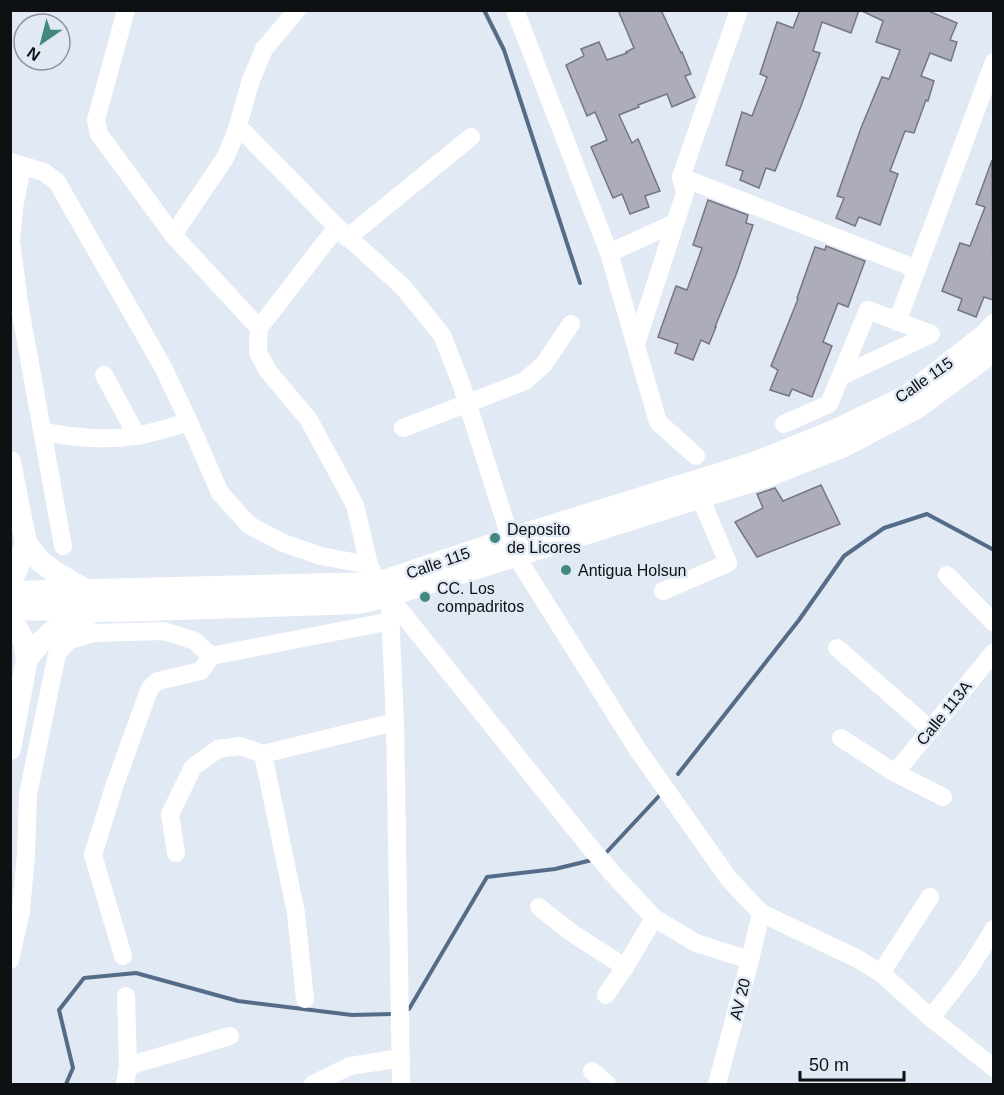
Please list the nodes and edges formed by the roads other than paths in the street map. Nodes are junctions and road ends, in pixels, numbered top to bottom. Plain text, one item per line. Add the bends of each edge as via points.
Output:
1 (126, 10) edge
2 (297, 10) edge
3 (515, 10) edge
4 (739, 10) edge
5 (993, 62) edge
6 (238, 126) junction
7 (471, 137) dead end
8 (16, 164) edge
9 (681, 177) junction
10 (675, 223) junction
11 (342, 232) junction
12 (173, 236) junction
13 (609, 253) junction
14 (917, 268) junction
15 (897, 322) junction
16 (572, 324) dead end
17 (259, 328) junction
18 (991, 338) edge
19 (636, 344) junction
20 (104, 375) dead end
21 (841, 376) junction
22 (467, 404) junction
23 (189, 422) junction
24 (784, 424) dead end
25 (403, 428) dead end
26 (43, 432) junction
27 (137, 436) junction
28 (696, 456) dead end
29 (10, 462) edge
30 (700, 497) junction
31 (26, 543) junction
32 (63, 546) dead end
33 (513, 548) junction
34 (947, 576) dead end
35 (379, 581) junction
36 (10, 582) edge
37 (87, 590) junction
38 (663, 591) dead end
39 (10, 592) edge
40 (10, 609) edge
41 (116, 611) junction
42 (10, 617) edge
43 (391, 621) junction
44 (993, 623) edge
45 (837, 648) dead end
46 (993, 652) edge
47 (211, 656) junction
48 (27, 659) junction
49 (395, 722) junction
50 (931, 730) junction
51 (841, 738) dead end
52 (10, 750) edge
53 (263, 754) junction
54 (895, 773) junction
55 (943, 797) dead end
56 (176, 853) dead end
57 (930, 897) dead end
58 (539, 907) dead end
59 (761, 913) junction
60 (654, 918) junction
61 (993, 929) edge
62 (123, 956) dead end
63 (10, 960) edge
64 (750, 960) junction
65 (625, 967) junction
66 (881, 973) junction
67 (606, 995) dead end
68 (126, 996) dead end
69 (304, 999) dead end
70 (931, 1018) junction
71 (230, 1036) dead end
72 (401, 1058) junction
73 (128, 1066) junction
74 (993, 1068) edge
75 (592, 1071) dead end
76 (125, 1084) edge
77 (313, 1084) edge
78 (401, 1084) edge
79 (607, 1084) edge
80 (717, 1084) edge

1 - 12 street via 96,120 99,134
2 - 6 street via 264,49
3 - 13 street
4 - 9 street
5 - 14 street
6 - 11 street
6 - 12 street via 225,158
7 - 11 street
8 - 23 street via 44,172 57,182 163,367
8 - 26 street via 10,241
9 - 10 street via 685,193
9 - 14 street
10 - 13 street
10 - 19 street
11 - 17 street
11 - 22 street via 403,286 442,335
12 - 17 street
13 - 19 street
14 - 15 street
15 - 21 street via 868,310
15 - 21 street via 931,334
16 - 22 street via 544,364 525,381
17 - 35 street via 258,352 309,420 355,505
18 - 30 main road, Calle 115 via 918,408 844,446
18 - 33 main road, Calle 115 via 907,396 836,430
19 - 28 street via 658,422
20 - 27 street
21 - 24 street via 829,404
22 - 25 street
22 - 33 street
23 - 27 street
23 - 35 street via 220,493 249,525
26 - 27 street via 84,438
26 - 32 street
29 - 31 main road
30 - 33 main road, Calle 115
30 - 38 street via 728,563
31 - 36 main road
31 - 37 main road via 53,571
33 - 35 main road, Calle 115
33 - 59 street via 638,750 729,879
34 - 44 street
35 - 37 main road, Calle 115
35 - 41 main road, Calle 115 via 357,603
35 - 43 street
35 - 60 street via 589,846
37 - 39 main road, Calle 115
40 - 41 main road, Calle 115
41 - 48 main road via 88,614 66,622 39,642
42 - 48 main road via 24,641
43 - 47 street
43 - 49 street
45 - 50 street
46 - 50 street, Calle 113A
47 - 62 street via 201,671 158,681 148,690 93,855
47 - 63 street via 195,641 165,631 94,633 69,640 57,654 28,794 21,911
48 - 52 main road
49 - 53 street
49 - 72 street
50 - 54 street, Calle 113A
51 - 54 street
53 - 56 street via 240,746 218,749 193,767 171,814
53 - 69 street via 296,913
54 - 55 street
57 - 66 street
58 - 65 street
59 - 64 street, AV 20
59 - 66 street
60 - 64 street via 696,943
60 - 65 street
61 - 70 street via 969,969
64 - 80 street, AV 20
65 - 67 street
66 - 70 street
68 - 73 street
70 - 74 street
71 - 73 street
72 - 77 street via 350,1066
72 - 78 street
73 - 76 street
75 - 79 street

